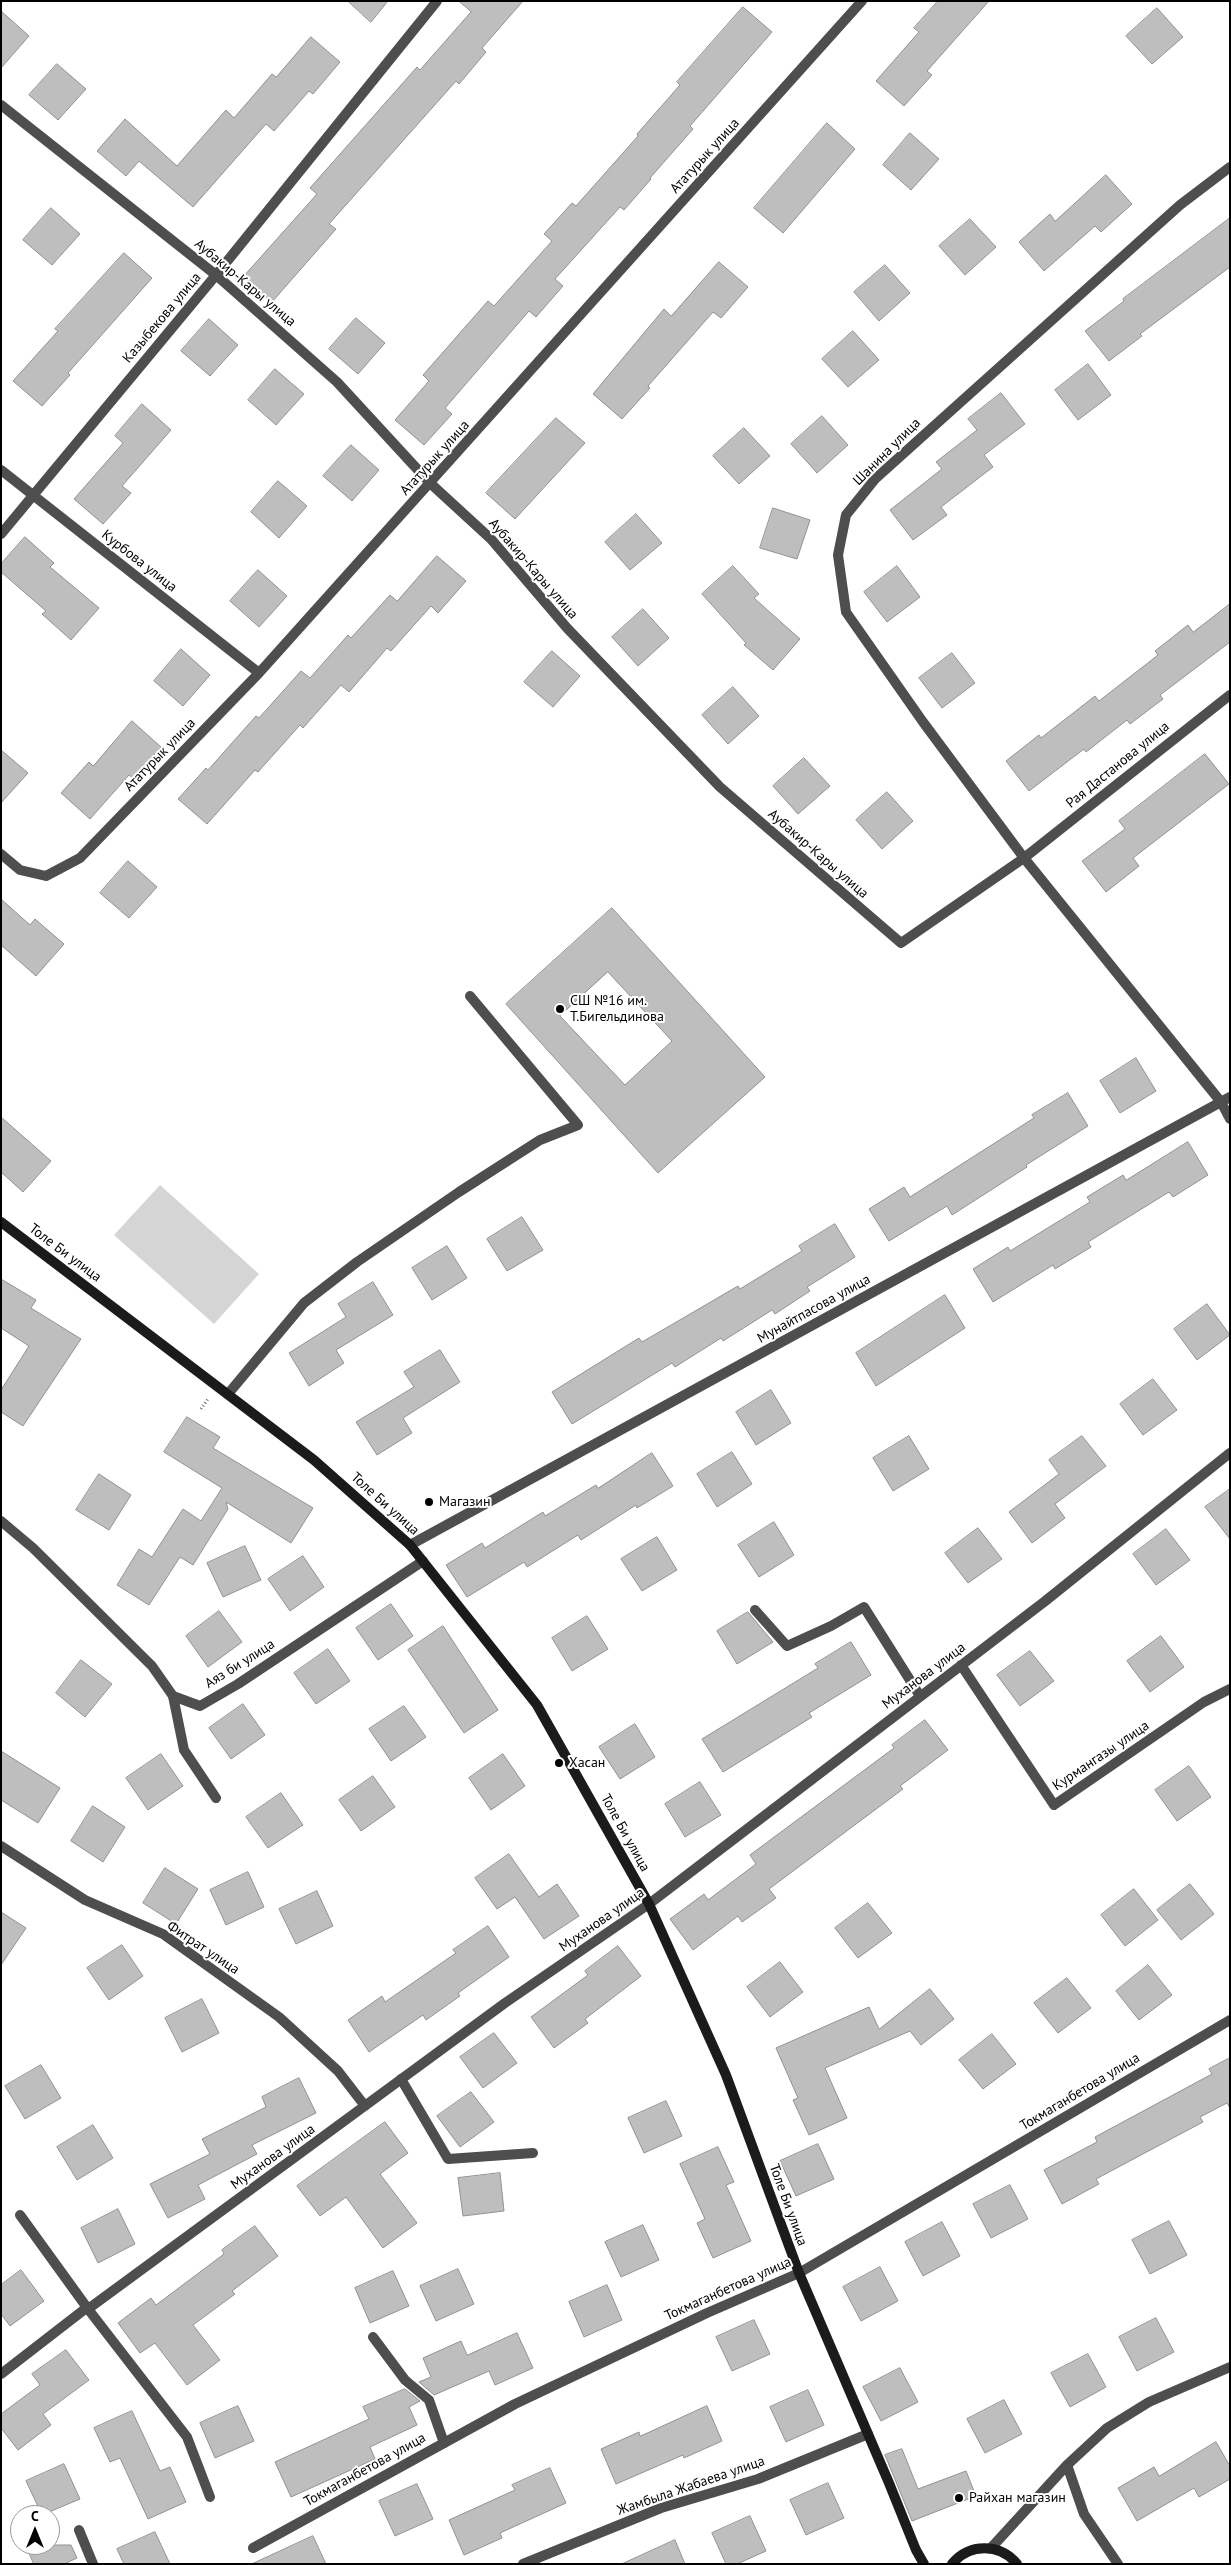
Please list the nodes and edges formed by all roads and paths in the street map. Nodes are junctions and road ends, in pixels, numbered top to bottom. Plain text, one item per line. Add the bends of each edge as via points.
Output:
1 (437, 1) edge
2 (862, 1) edge
3 (1, 105) edge
4 (1230, 167) edge
5 (216, 275) junction
6 (1, 470) edge
7 (430, 483) junction
8 (32, 494) junction
9 (1, 534) edge
10 (259, 673) junction
11 (1230, 695) edge
12 (1, 854) edge
13 (1024, 858) junction
14 (470, 996) dead end
15 (1225, 1100) edge
16 (1230, 1119) edge
17 (1, 1222) edge
18 (228, 1394) junction
19 (1230, 1452) edge
20 (1, 1522) edge
21 (410, 1545) junction
22 (423, 1561) junction
23 (755, 1610) dead end
24 (961, 1665) junction
25 (1230, 1689) edge
26 (173, 1696) junction
27 (920, 1696) junction
28 (216, 1798) dead end
29 (1, 1846) edge
30 (649, 1904) junction
31 (1230, 2020) edge
32 (401, 2080) junction
33 (365, 2106) junction
34 (533, 2153) dead end
35 (20, 2215) dead end
36 (799, 2273) junction
37 (88, 2310) junction
38 (373, 2337) dead end
39 (1230, 2367) edge
40 (1, 2374) edge
41 (868, 2434) junction
42 (444, 2443) junction
43 (1066, 2465) junction
44 (210, 2497) dead end
45 (79, 2530) dead end
46 (253, 2548) dead end
47 (990, 2548) junction
48 (93, 2564) edge
49 (523, 2564) edge
50 (924, 2564) edge
51 (952, 2564) edge
52 (1017, 2564) edge
53 (1118, 2564) edge

1 - 5 street, Казыбекова улица
2 - 7 street, Ататурык улица
3 - 5 street, Аубакир-Кары улица
4 - 13 street, Шанина улица via 1180,205 987,377 875,479 846,516 838,555 846,612
5 - 7 street, Аубакир-Кары улица via 337,382
5 - 8 street, Казыбекова улица
6 - 8 street, Курбова улица
7 - 10 street, Ататурык улица
7 - 13 street, Аубакир-Кары улица via 491,539 567,628 720,787 901,943
8 - 9 street, Казыбекова улица
8 - 10 street, Курбова улица
10 - 12 street, Ататурык улица via 80,858 46,876 20,870
11 - 13 street, Рая Дастанова улица
13 - 15 street, Шанина улица
14 - 18 street via 578,1124 540,1140 357,1262 304,1303
15 - 16 street, Шанина улица
15 - 21 street, Мунайтпасова улица
17 - 18 street, Толе Би улица
18 - 21 street, Толе Би улица via 314,1460
19 - 24 street, Муханова улица
20 - 26 street via 33,1548 145,1659
21 - 22 street, Толе Би улица
22 - 26 street, Аяз би улица via 200,1706
22 - 30 street, Толе Би улица via 537,1705
23 - 27 street via 787,1646 864,1607
24 - 25 street, Курмангазы улица via 1054,1805 1204,1702
24 - 27 street, Муханова улица
26 - 28 street via 184,1750
27 - 30 street, Муханова улица
29 - 33 street, Фитрат улица via 85,1900 163,1934 279,2017 338,2071
30 - 32 street, Муханова улица
30 - 36 street, Толе Би улица via 726,2075
31 - 36 street, Токмаганбетова улица
32 - 33 street, Муханова улица
32 - 34 street via 448,2159
33 - 37 street, Муханова улица
35 - 37 street
36 - 41 street, Толе Би улица
36 - 42 street, Токмаганбетова улица via 524,2400
37 - 40 street, Муханова улица
37 - 44 street via 187,2437
38 - 42 street via 405,2380 429,2400
39 - 43 street via 1149,2402 1107,2428
41 - 49 street, Жамбыла Жабаева улица via 758,2478 661,2508
41 - 50 street, Толе Би улица
42 - 46 street, Токмаганбетова улица
43 - 47 street
43 - 53 street via 1084,2514
45 - 48 street
47 - 51 street via 967,2552
47 - 52 street via 1002,2552

